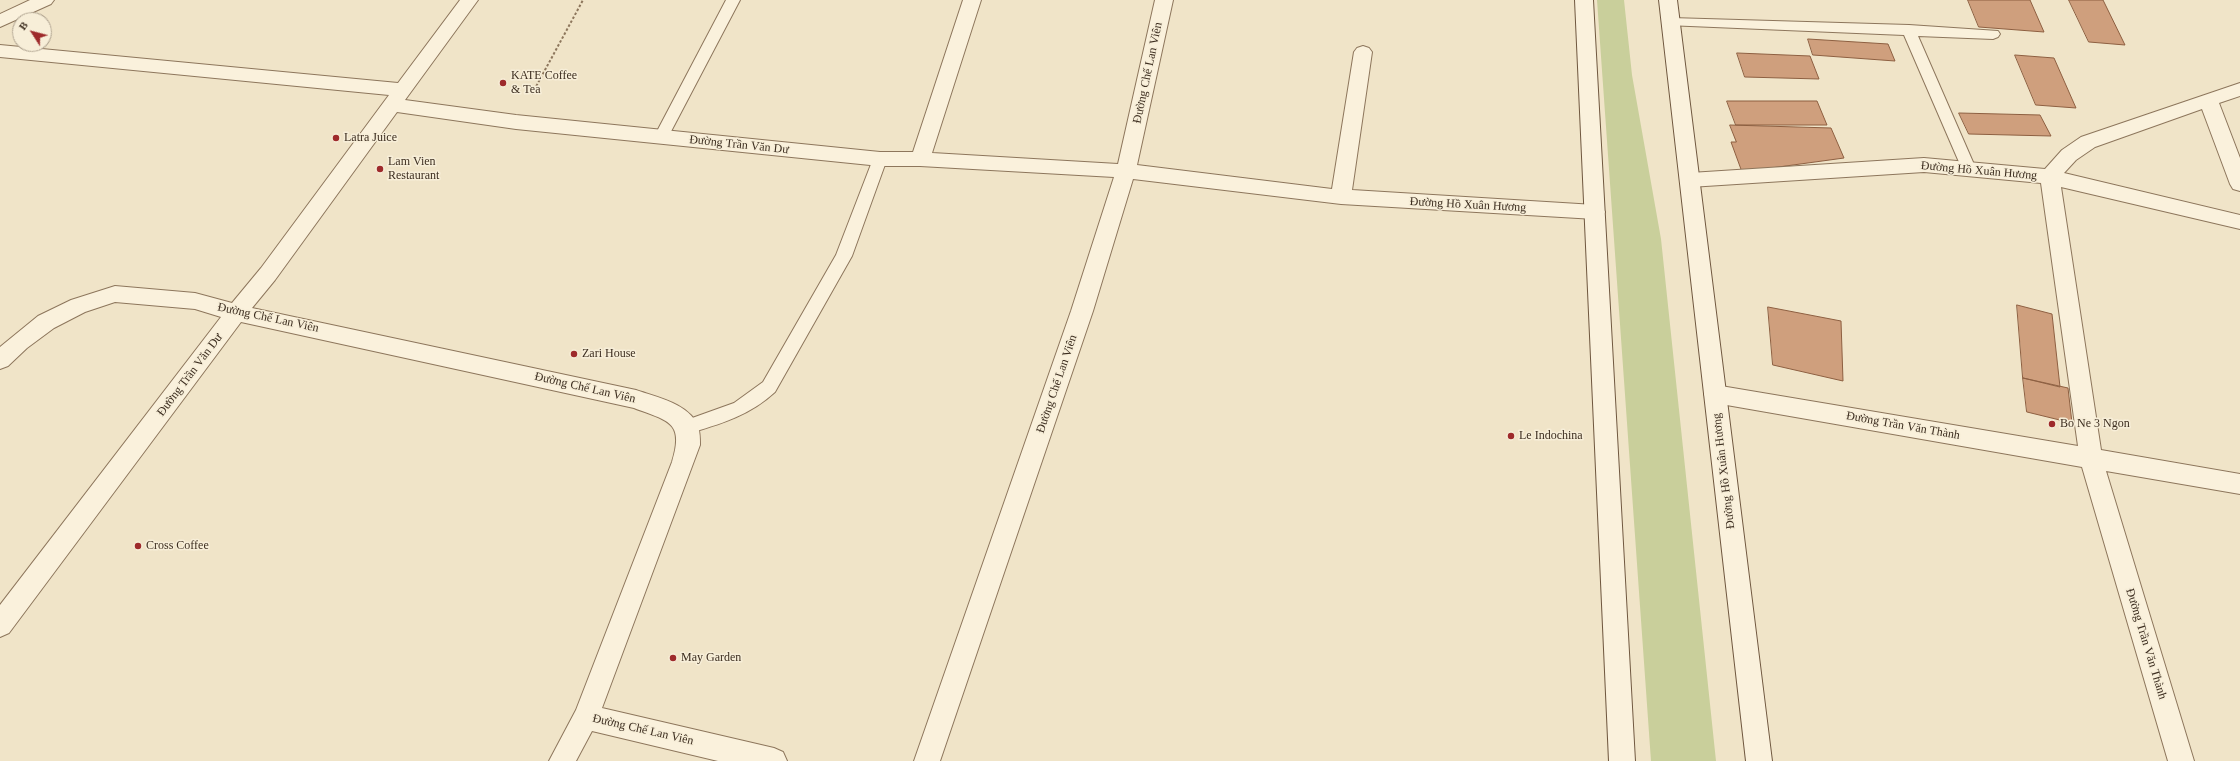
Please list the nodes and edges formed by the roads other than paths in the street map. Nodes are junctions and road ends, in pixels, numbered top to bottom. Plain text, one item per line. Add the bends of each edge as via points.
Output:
1 (45, 0) edge
2 (469, 0) edge
3 (733, 0) edge
4 (972, 0) edge
5 (1164, 0) edge
6 (1584, 0) edge
7 (1668, 0) edge
8 (0, 20) edge
9 (1671, 22) junction
10 (1909, 30) junction
11 (1993, 34) dead end
12 (0, 51) edge
13 (1363, 52) dead end
14 (2240, 89) edge
15 (399, 98) junction
16 (2208, 99) junction
17 (661, 137) junction
18 (880, 159) junction
19 (920, 159) junction
20 (1969, 169) junction
21 (1126, 171) junction
22 (2050, 177) junction
23 (1690, 180) junction
24 (2239, 180) edge
25 (1341, 197) junction
26 (1595, 212) junction
27 (2240, 222) edge
28 (236, 312) junction
29 (0, 360) edge
30 (1715, 394) junction
31 (687, 427) junction
32 (2091, 458) junction
33 (2240, 484) edge
34 (0, 625) edge
35 (586, 717) junction
36 (562, 761) edge
37 (774, 761) edge
38 (927, 761) edge
39 (1622, 761) edge
40 (1759, 761) edge
41 (2181, 761) edge

1 - 8 street
2 - 15 street, Đường Trần Văn Dư
3 - 17 lane
4 - 19 street
5 - 21 street, Đường Chế Lan Viên
6 - 26 street
7 - 9 street, Đường Hồ Xuân Hương
9 - 10 lane
9 - 23 street, Đường Hồ Xuân Hương
10 - 11 lane
10 - 20 lane
12 - 15 street
13 - 25 street
14 - 16 street
15 - 17 street, Đường Trần Văn Dư via 516,122
15 - 28 street, Đường Trần Văn Dư via 268,274
16 - 22 street via 2088,142 2069,155
16 - 24 street
17 - 18 street, Đường Trần Văn Dư
18 - 19 street, Đường Trần Văn Dư
18 - 31 lane via 844,256 769,387 755,401 740,410
19 - 21 street, Đường Trần Văn Dư
20 - 22 street, Đường Hồ Xuân Hương
20 - 23 street, Đường Hồ Xuân Hương via 1924,165
21 - 25 street, Đường Hồ Xuân Hương
21 - 38 street, Đường Chế Lan Viên via 1082,311
22 - 27 street, Đường Hồ Xuân Hương
22 - 32 street
23 - 30 street, Đường Hồ Xuân Hương
25 - 26 street, Đường Hồ Xuân Hương
26 - 39 street
28 - 29 street, Đường Chế Lan Viên via 195,301 115,294 78,306 46,322
28 - 31 street, Đường Chế Lan Viên via 636,399 674,414
28 - 34 street, Đường Trần Văn Dư via 210,350
30 - 32 street, Đường Trần Văn Thành
30 - 40 street, Đường Hồ Xuân Hương
31 - 35 street, Đường Chế Lan Viên via 689,445 684,462
32 - 33 street, Đường Trần Văn Thành
32 - 41 street, Đường Trần Văn Thành
35 - 36 street
35 - 37 street, Đường Chế Lan Viên

